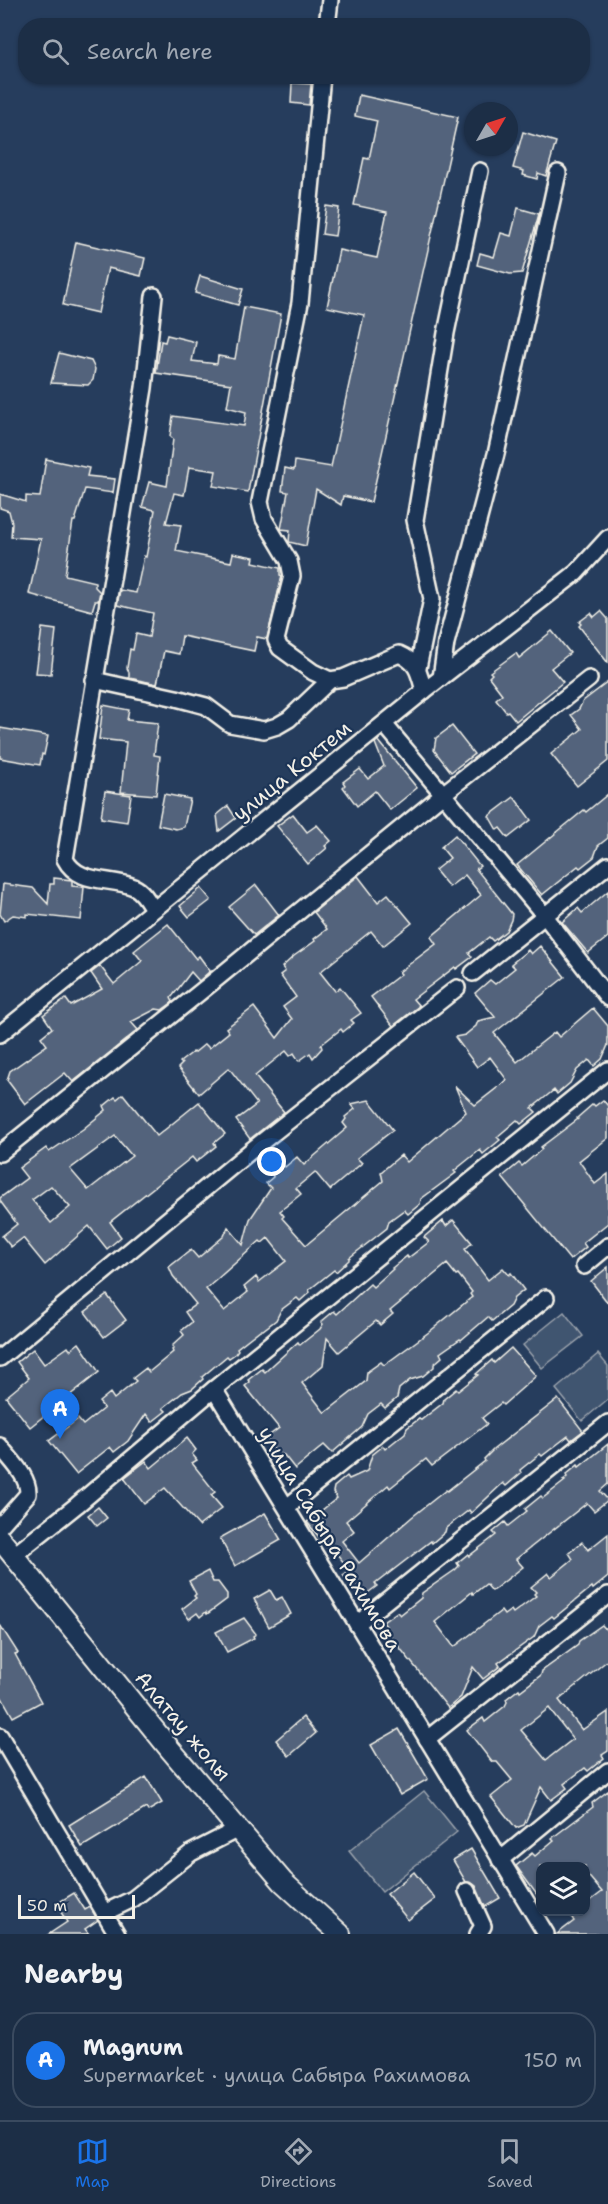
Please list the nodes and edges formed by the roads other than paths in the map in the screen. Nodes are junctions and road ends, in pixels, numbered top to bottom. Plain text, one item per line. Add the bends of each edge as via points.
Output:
1 (330, 0) edge
2 (328, 18) edge
3 (321, 84) edge
4 (480, 171) dead end
5 (558, 173) dead end
6 (154, 296) dead end
7 (608, 538) edge
8 (418, 668) junction
9 (441, 678) junction
10 (589, 679) dead end
11 (94, 680) junction
12 (330, 680) junction
13 (424, 692) junction
14 (384, 724) junction
15 (443, 794) junction
16 (608, 865) edge
17 (153, 909) junction
18 (545, 916) junction
19 (472, 973) dead end
20 (457, 988) dead end
21 (608, 998) edge
22 (0, 1034) edge
23 (608, 1070) edge
24 (0, 1153) edge
25 (608, 1246) edge
26 (584, 1266) dead end
27 (546, 1298) dead end
28 (0, 1358) edge
29 (214, 1389) junction
30 (608, 1423) edge
31 (0, 1446) edge
32 (287, 1507) junction
33 (0, 1526) edge
34 (0, 1539) edge
35 (13, 1556) junction
36 (608, 1595) edge
37 (357, 1624) junction
38 (0, 1736) edge
39 (427, 1739) junction
40 (608, 1771) edge
41 (238, 1829) junction
42 (500, 1860) junction
43 (467, 1891) dead end
44 (105, 1913) junction
45 (117, 1934) edge
46 (340, 1934) edge
47 (478, 1934) edge
48 (546, 1934) edge

1 - 2 street
3 - 12 street via 300,303 260,502 264,519 289,561 292,576 276,640 280,648
4 - 8 street via 446,333 415,520 432,599
5 - 9 street via 496,454
6 - 11 street via 144,388
7 - 9 street, улица Коктем via 576,573
8 - 12 street via 399,654
8 - 13 street
9 - 13 street, улица Коктем
10 - 15 street
11 - 12 street via 186,700 206,706 230,724 264,730 289,718
11 - 17 street via 65,859 78,875 134,887
13 - 14 street, улица Коктем
14 - 15 street
14 - 17 street, улица Коктем
15 - 18 street
15 - 24 street
16 - 18 street
17 - 22 street, улица Коктем
18 - 19 street
18 - 21 street
20 - 28 street via 253,1149
23 - 29 street
25 - 26 street
27 - 32 street
29 - 32 street, улица Сабыра Рахимова
29 - 35 street
30 - 37 street
31 - 33 street via 26,1480 28,1494
32 - 37 street, улица Сабыра Рахимова
34 - 35 main road, Алатау жолы
35 - 41 main road, Алатау жолы
36 - 39 street
37 - 39 street, улица Сабыра Рахимова
38 - 44 street
39 - 42 street, улица Сабыра Рахимова
40 - 42 street
41 - 44 street via 192,1853 133,1899
41 - 46 main road, Алатау жолы via 283,1882
42 - 48 street, улица Сабыра Рахимова
43 - 47 street via 483,1926
44 - 45 street

